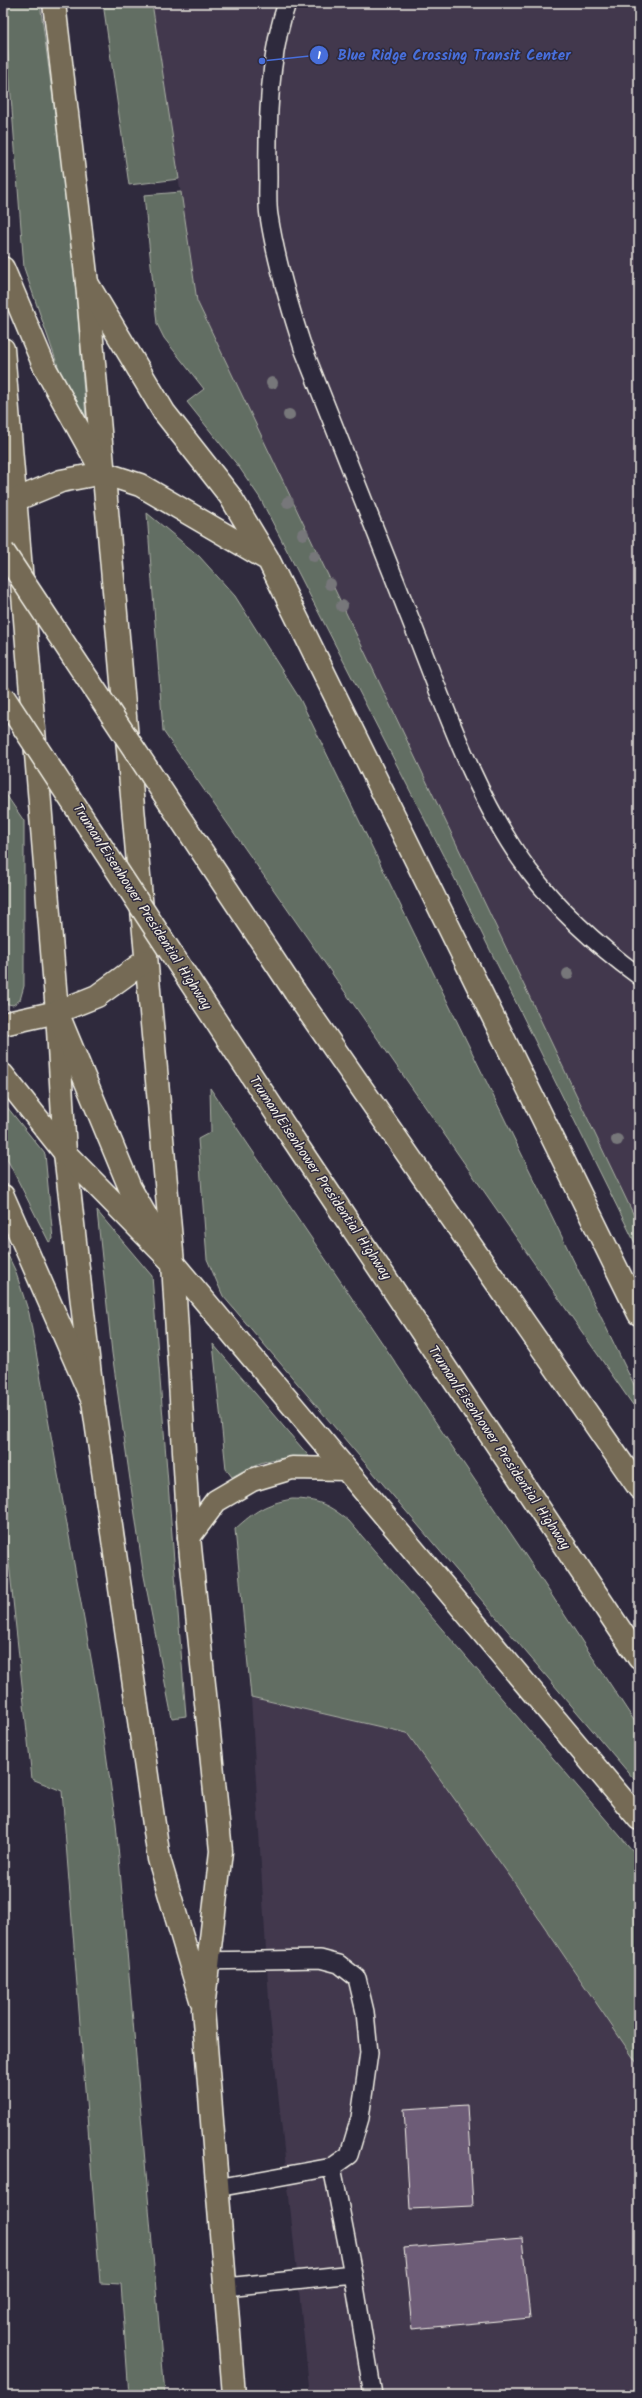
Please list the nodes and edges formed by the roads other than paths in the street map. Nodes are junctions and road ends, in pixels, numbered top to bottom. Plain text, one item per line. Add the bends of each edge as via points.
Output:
1 (54, 3) edge
2 (287, 3) edge
3 (3, 268) edge
4 (87, 283) junction
5 (3, 349) edge
6 (102, 473) junction
7 (15, 500) junction
8 (3, 551) edge
9 (268, 559) junction
10 (3, 696) edge
11 (145, 961) junction
12 (639, 976) edge
13 (57, 1012) junction
14 (3, 1024) edge
15 (3, 1075) edge
16 (65, 1153) junction
17 (3, 1196) edge
18 (173, 1264) junction
19 (639, 1314) edge
20 (93, 1401) junction
21 (345, 1468) junction
22 (639, 1488) edge
23 (189, 1537) junction
24 (639, 1658) edge
25 (639, 1819) edge
26 (199, 1961) junction
27 (332, 2168) junction
28 (217, 2188) junction
29 (353, 2274) junction
30 (226, 2286) junction
31 (234, 2395) edge
32 (373, 2395) edge

1 - 4 main road
2 - 12 lane via 282,18 271,97 268,215 290,309 303,348 459,742 499,824 551,898 584,931
3 - 6 main road via 45,368
4 - 6 main road
4 - 9 main road via 164,412 230,496
5 - 7 main road
6 - 7 main road via 61,481
6 - 9 main road via 140,485
6 - 11 main road
7 - 13 main road
8 - 22 main road, bridge via 295,992
9 - 19 main road
10 - 24 main road, Truman/Eisenhower Presidential Highway, bridge
11 - 13 main road via 97,996
11 - 18 main road
13 - 14 main road
13 - 16 main road
13 - 18 main road via 130,1188
15 - 16 main road
16 - 18 main road
16 - 20 main road
17 - 20 main road
18 - 21 main road
18 - 23 main road
20 - 26 main road via 159,1859
21 - 23 main road via 292,1468 252,1480 216,1501
21 - 25 main road
23 - 26 main road via 221,1851
26 - 27 lane via 320,1959 339,1964 357,1978 365,2012 369,2053 360,2118 349,2155
26 - 28 main road
27 - 28 lane
27 - 29 lane
28 - 30 main road
29 - 30 lane
29 - 32 lane
30 - 31 main road

